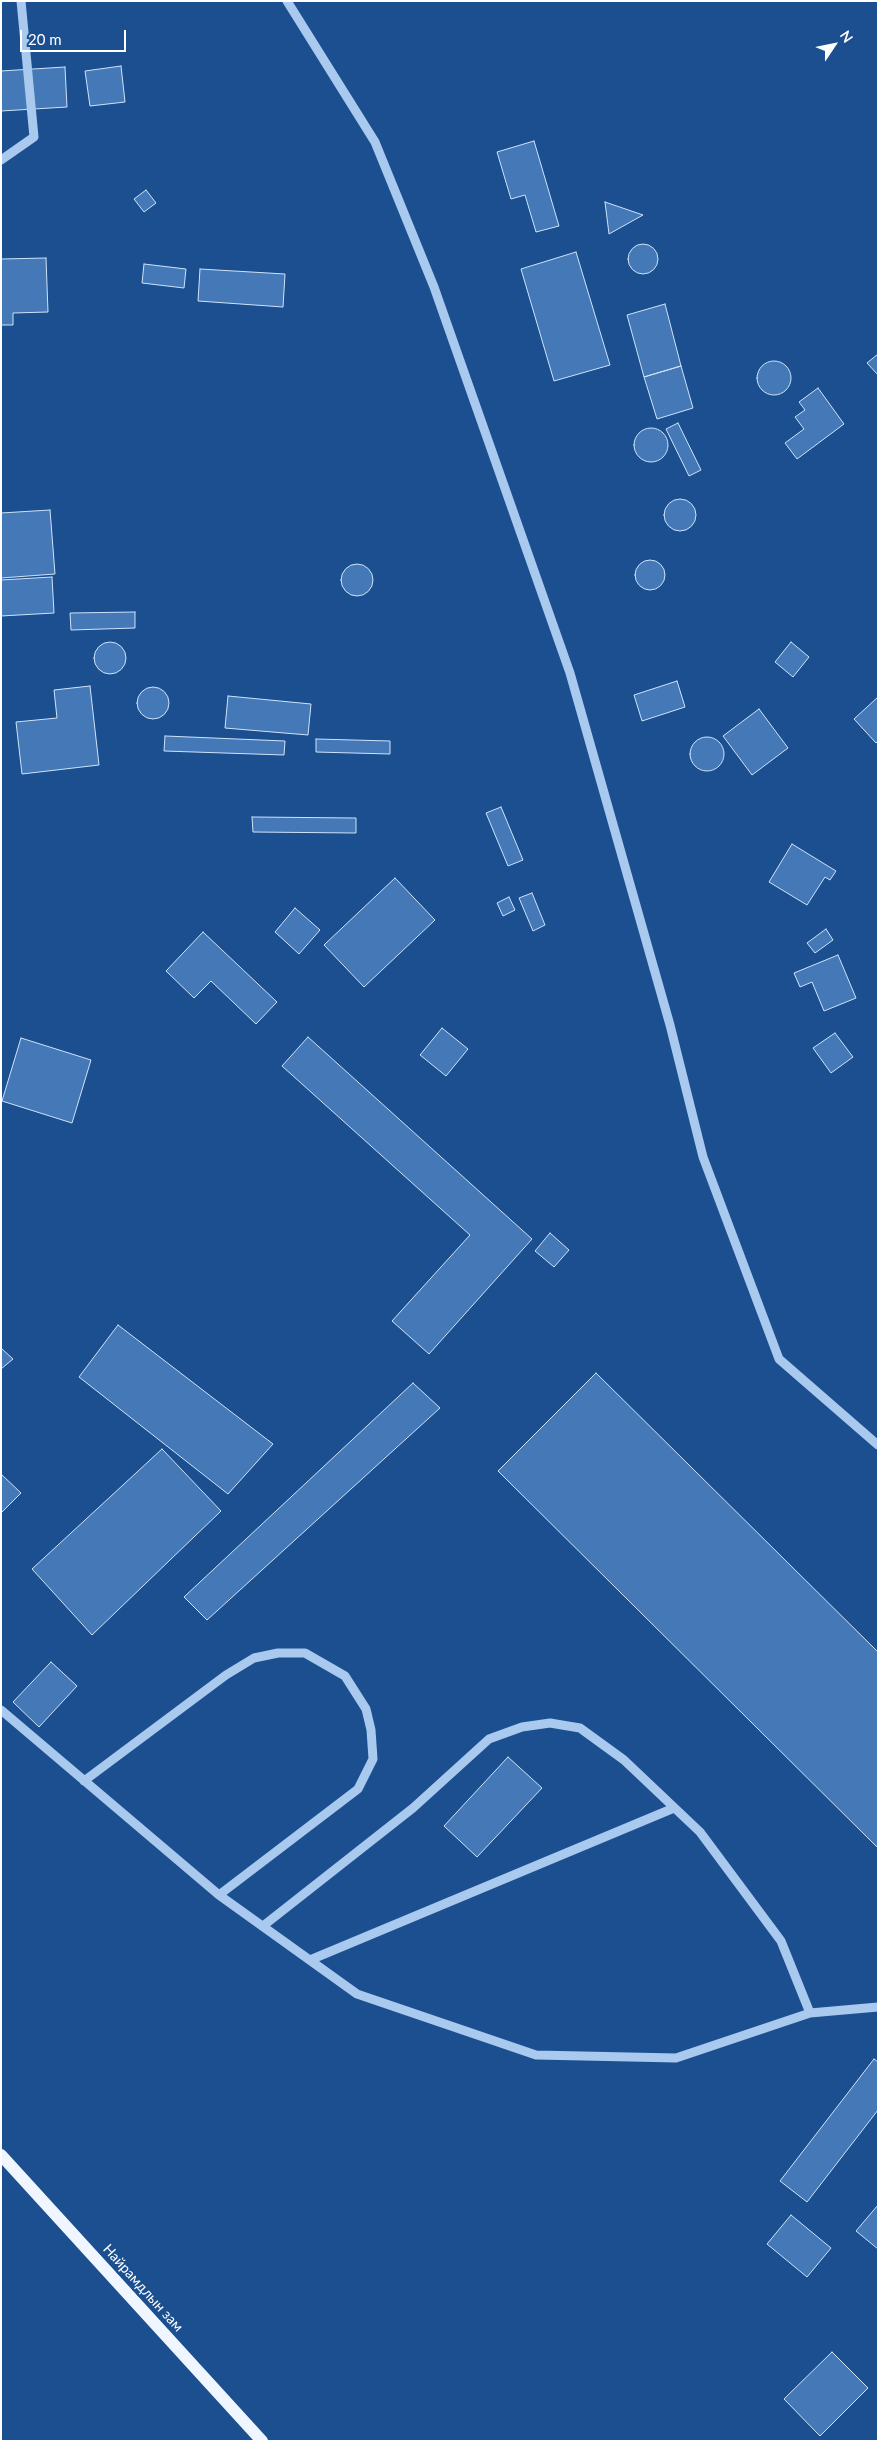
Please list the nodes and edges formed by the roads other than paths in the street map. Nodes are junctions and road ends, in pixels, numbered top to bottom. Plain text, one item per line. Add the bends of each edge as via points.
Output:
1 (22, 1) edge
2 (287, 1) edge
3 (1, 160) edge
4 (878, 1445) edge
5 (1, 1710) edge
6 (84, 1781) junction
7 (674, 1808) junction
8 (219, 1895) junction
9 (262, 1926) junction
10 (310, 1960) junction
11 (878, 2008) edge
12 (810, 2014) junction
13 (1, 2155) edge
14 (262, 2441) edge

1 - 3 street via 34,137
2 - 4 street via 374,142 434,287 570,674 670,1025 703,1157 779,1359
5 - 6 street
6 - 8 street
6 - 8 street via 226,1675 254,1658 278,1653 305,1653 345,1676 366,1708 371,1730 373,1759 358,1789
7 - 9 street via 624,1760 580,1728 550,1723 522,1727 490,1739 413,1808
7 - 10 street
7 - 12 street via 700,1832 781,1941
8 - 9 street
9 - 10 street
10 - 12 street via 357,1994 536,2055 676,2058
11 - 12 street
13 - 14 main road, Найрамдлын зам

